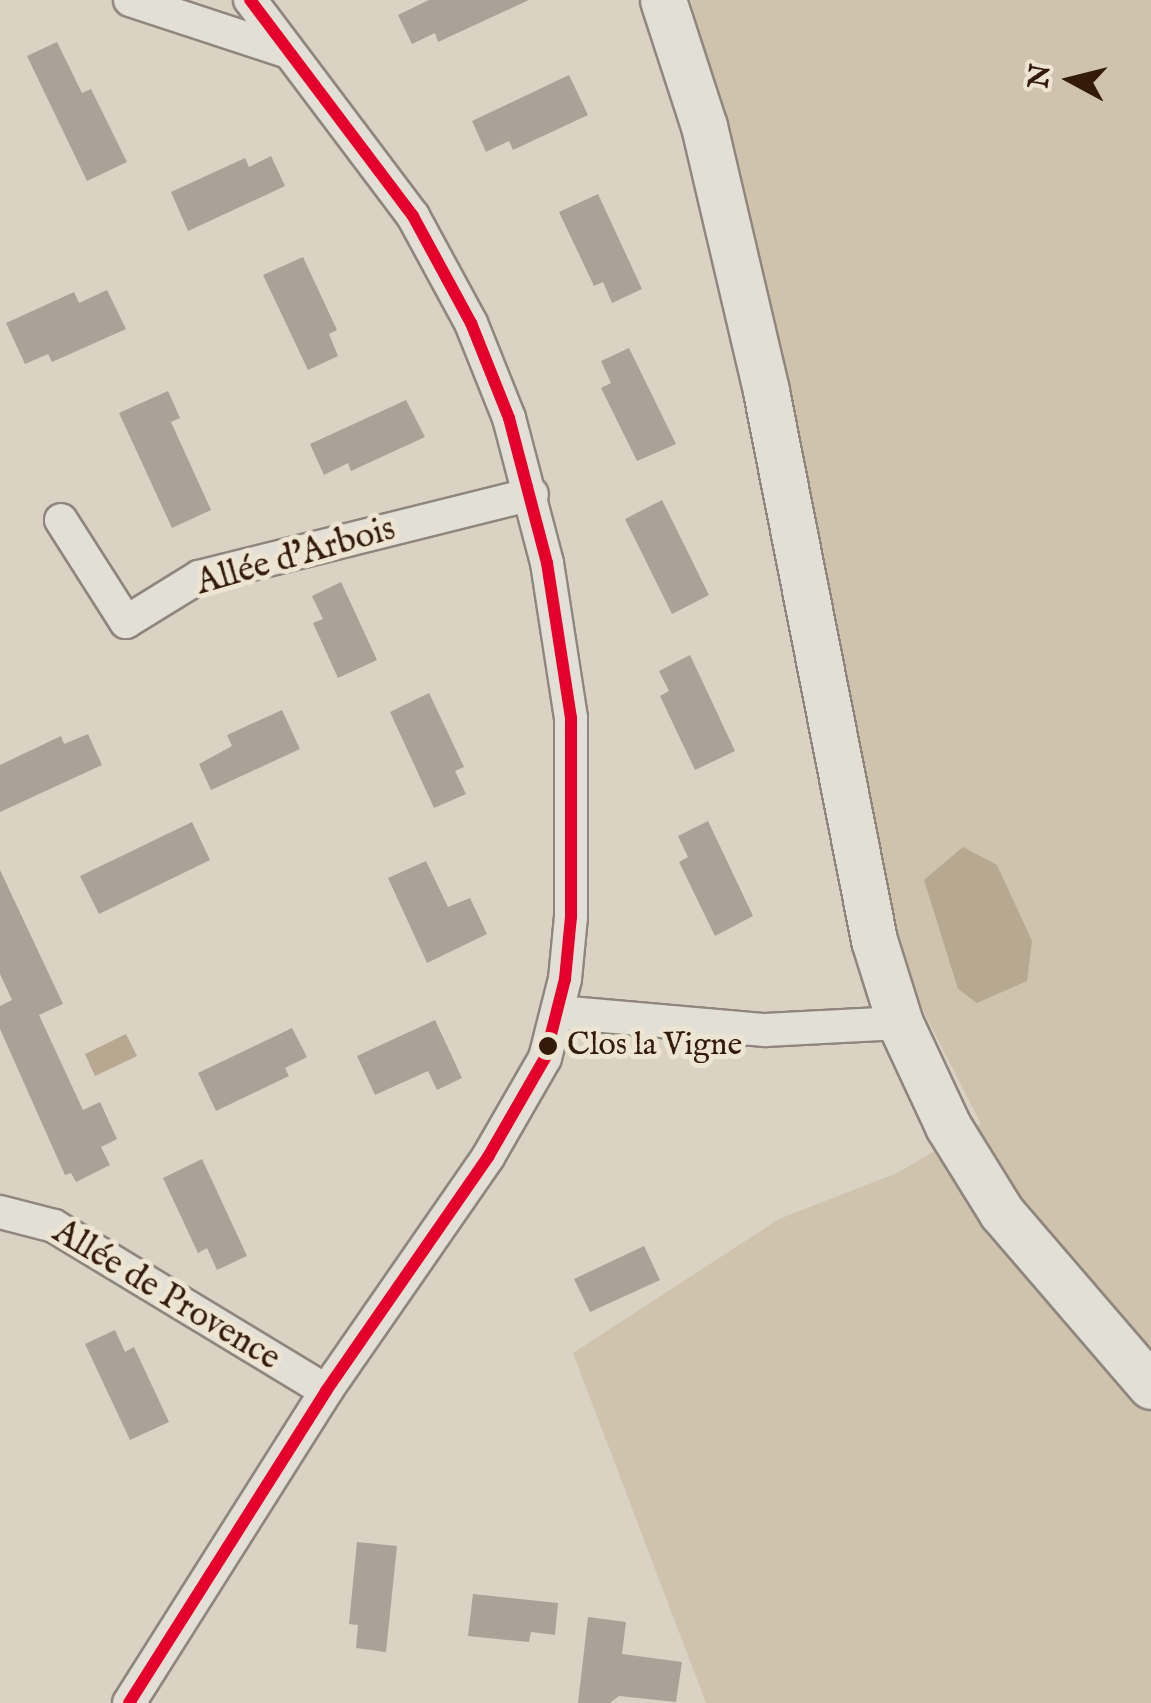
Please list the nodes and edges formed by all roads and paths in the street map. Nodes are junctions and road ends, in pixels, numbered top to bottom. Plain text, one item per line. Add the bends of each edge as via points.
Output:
1 (130, 0) edge
2 (250, 0) edge
3 (664, 0) edge
4 (288, 52) junction
5 (532, 494) junction
6 (61, 520) dead end
7 (558, 1012) junction
8 (900, 1023) junction
9 (0, 1212) edge
10 (1151, 1386) edge
11 (326, 1392) junction
12 (129, 1703) edge

1 - 4 street
2 - 4 street
3 - 8 street via 704,126 766,390 874,940
4 - 5 street via 378,162 435,253 471,323
5 - 6 street, Allée d'Arbois via 199,577 126,622
5 - 7 street via 572,718 571,916
7 - 8 street via 765,1030
7 - 11 street via 545,1058 488,1157
8 - 10 street via 948,1126 1002,1213
9 - 11 street, Allée de Provence via 54,1226
11 - 12 street

